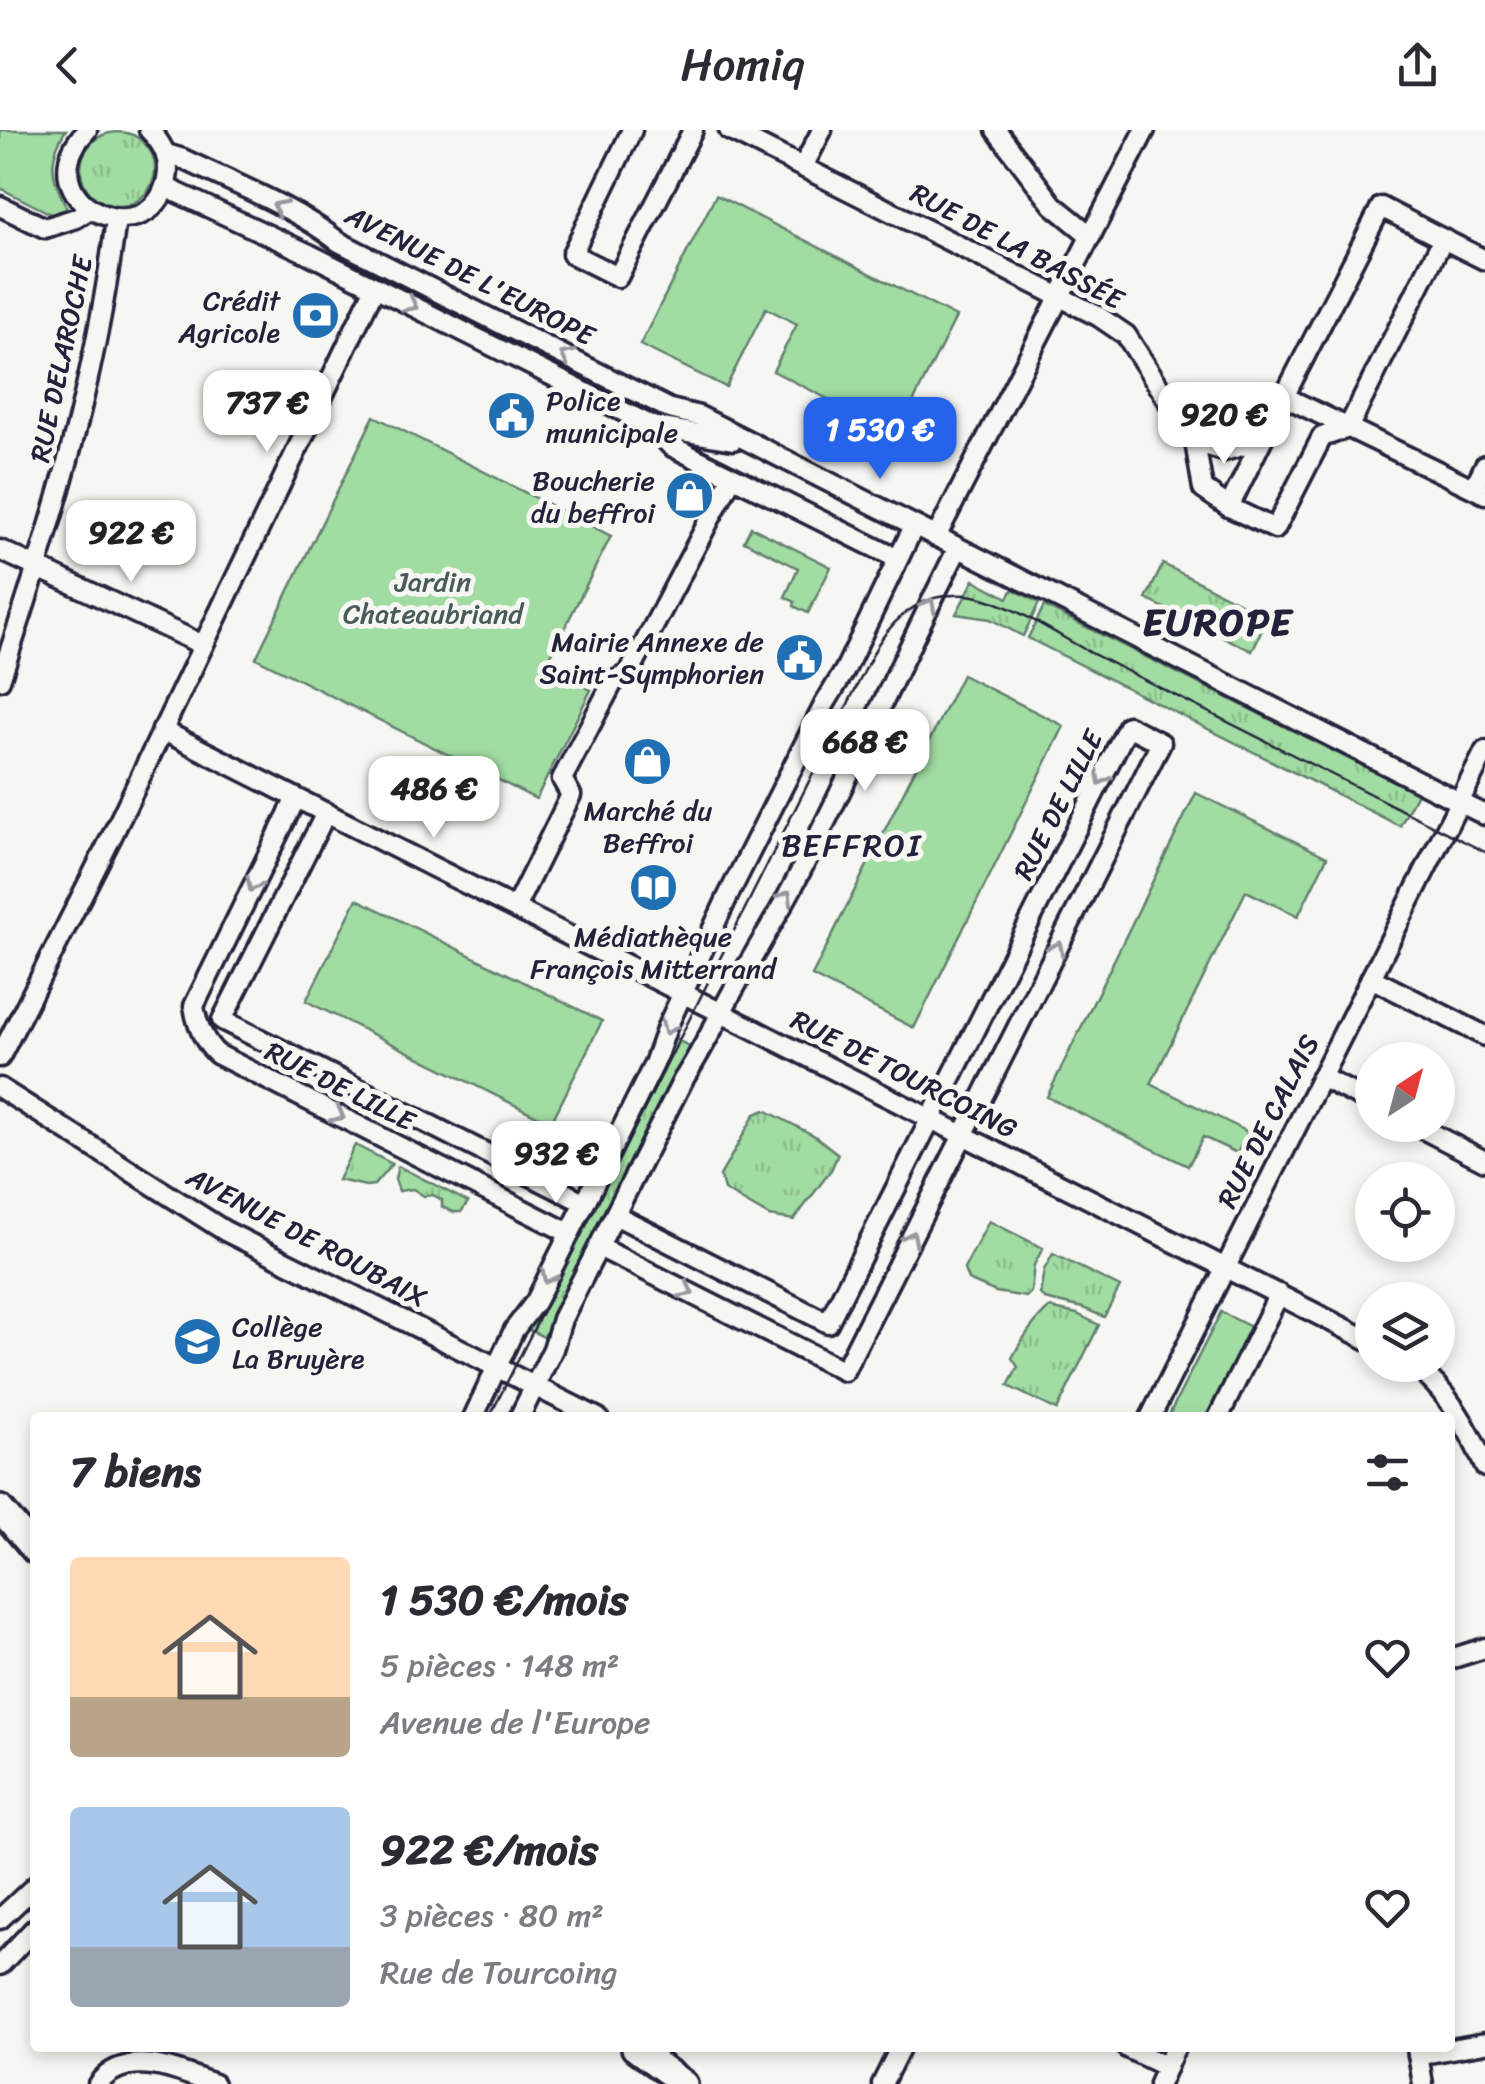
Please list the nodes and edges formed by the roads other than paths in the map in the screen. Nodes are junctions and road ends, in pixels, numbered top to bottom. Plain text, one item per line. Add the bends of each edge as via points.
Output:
1 (88, 130) edge
2 (149, 130) edge
3 (632, 130) edge
4 (693, 130) edge
5 (729, 130) edge
6 (822, 130) edge
7 (996, 130) edge
8 (1145, 130) edge
9 (166, 154) junction
10 (803, 167) junction
11 (165, 187) junction
12 (0, 206) edge
13 (90, 209) junction
14 (116, 218) junction
15 (1091, 236) junction
16 (1443, 239) junction
17 (1485, 260) edge
18 (375, 287) junction
19 (1060, 296) junction
20 (1283, 396) junction
21 (652, 426) junction
22 (1348, 428) junction
23 (1262, 440) junction
24 (1195, 442) junction
25 (749, 443) junction
26 (1485, 465) edge
27 (732, 476) junction
28 (1479, 491) edge
29 (1230, 507) junction
30 (914, 526) junction
31 (936, 538) junction
32 (958, 548) junction
33 (0, 550) edge
34 (898, 559) junction
35 (38, 569) junction
36 (204, 645) junction
37 (0, 680) edge
38 (162, 730) junction
39 (1485, 752) edge
40 (296, 798) junction
41 (1460, 802) junction
42 (326, 813) junction
43 (1485, 815) edge
44 (515, 908) junction
45 (1372, 978) junction
46 (684, 994) junction
47 (722, 1013) junction
48 (222, 1020) junction
49 (202, 1033) junction
50 (1485, 1036) edge
51 (0, 1057) edge
52 (1322, 1077) junction
53 (0, 1088) edge
54 (1355, 1094) edge
55 (931, 1118) junction
56 (963, 1135) junction
57 (1448, 1142) edge
58 (1485, 1161) edge
59 (585, 1203) junction
60 (615, 1215) junction
61 (569, 1233) junction
62 (600, 1248) junction
63 (1226, 1267) junction
64 (1279, 1294) junction
65 (828, 1323) junction
66 (1355, 1333) edge
67 (861, 1339) junction
68 (496, 1366) junction
69 (1432, 1382) edge
70 (536, 1386) junction
71 (477, 1412) edge
72 (523, 1412) edge
73 (586, 1412) edge
74 (1153, 1412) edge
75 (1221, 1412) edge
76 (1485, 1467) edge
77 (0, 1510) edge
78 (30, 1544) edge
79 (1485, 1648) edge
80 (1455, 1657) edge
81 (30, 1891) edge
82 (0, 1918) edge
83 (30, 1933) edge
84 (0, 1965) edge
85 (1485, 2042) edge
86 (1455, 2046) edge
87 (640, 2052) edge
88 (898, 2052) edge
89 (1132, 2052) edge
90 (1173, 2052) edge
91 (1418, 2052) edge
92 (1163, 2076) edge
93 (98, 2084) edge
94 (214, 2084) edge
95 (684, 2084) edge
96 (882, 2084) edge
97 (1424, 2084) edge

1 - 13 street via 69,169 71,185
2 - 9 street
3 - 4 street via 572,254 618,277
5 - 10 street, RUE DE LA BASSÉE
6 - 10 street
7 - 15 street via 1052,205
8 - 15 street
9 - 11 street
25 -> 9 street, AVENUE DE L'EUROPE
10 - 19 street, RUE DE LA BASSÉE
11 - 14 street via 145,211
11 - 18 street, AVENUE DE L'EUROPE
12 - 13 street via 45,228
13 - 14 street
14 - 35 street, RUE DELAROCHE via 96,348
15 - 19 street
16 - 17 street
16 - 20 street via 1380,207
16 - 22 street
18 -> 21 street, AVENUE DE L'EUROPE
18 - 36 street
19 - 24 street, RUE DE LA BASSÉE via 1126,335
19 - 31 street
20 - 22 street
20 - 23 street
21 - 25 street, AVENUE DE L'EUROPE
21 - 27 street, AVENUE DE L'EUROPE via 671,446
22 - 28 street
22 - 29 street via 1322,437 1275,529
23 - 24 street via 1224,451
23 - 29 street
24 - 29 street, RUE DE LA BASSÉE via 1204,488
25 - 30 street, AVENUE DE L'EUROPE
26 - 28 street
27 - 34 street, AVENUE DE L'EUROPE
27 - 44 street via 629,673 614,682 562,779 570,795
30 - 31 street, AVENUE DE L'EUROPE
30 - 34 street
31 - 32 street, AVENUE DE L'EUROPE
32 - 41 street, AVENUE DE L'EUROPE
47 -> 32 street via 792,887
33 - 35 street
34 - 46 street
35 - 36 street
35 - 37 street, RUE DELAROCHE
36 - 38 street
38 - 40 street, RUE DE TOURCOING
38 - 51 street
39 - 41 street
40 - 42 street, RUE DE TOURCOING
40 -> 49 street via 194,1006
41 - 43 street, AVENUE DE L'EUROPE
41 - 45 street, RUE DE CALAIS
42 - 44 street, RUE DE TOURCOING
42 - 48 street
44 - 46 street, RUE DE TOURCOING
45 - 50 street
45 - 52 street, RUE DE CALAIS
46 - 47 street, RUE DE TOURCOING
46 -> 59 street
47 - 55 street, RUE DE TOURCOING
47 - 60 street
48 - 49 street
48 - 59 street, RUE DE LILLE
49 -> 61 street, RUE DE LILLE via 217,1054
52 - 54 street
52 - 63 street, RUE DE CALAIS
53 - 68 street, AVENUE DE ROUBAIX via 226,1231
55 - 56 street, RUE DE TOURCOING
56 -> 55 street, RUE DE LILLE via 1161,743 1128,726
55 - 65 street, RUE DE LILLE
56 - 63 street, RUE DE TOURCOING
67 -> 56 street, RUE DE LILLE
57 - 58 street
59 - 61 street
60 - 62 street
60 - 65 street
61 -> 68 street
62 -> 67 street, RUE DE LILLE via 844,1371
62 - 70 street
63 - 64 street, RUE DE TOURCOING
63 - 74 street, RUE DE CALAIS
64 - 66 street, RUE DE TOURCOING
64 - 75 street
65 - 67 street
68 - 70 street, AVENUE DE ROUBAIX
68 - 71 street
69 - 76 street via 1459,1414
70 - 72 street
70 - 73 street, AVENUE DE ROUBAIX
77 - 78 main road
79 - 80 street
81 - 82 street
83 - 84 street
85 - 86 street
87 - 95 main road
88 - 96 street
89 - 92 street
90 - 92 street
91 - 97 street
93 - 94 street via 110,2070 138,2064

